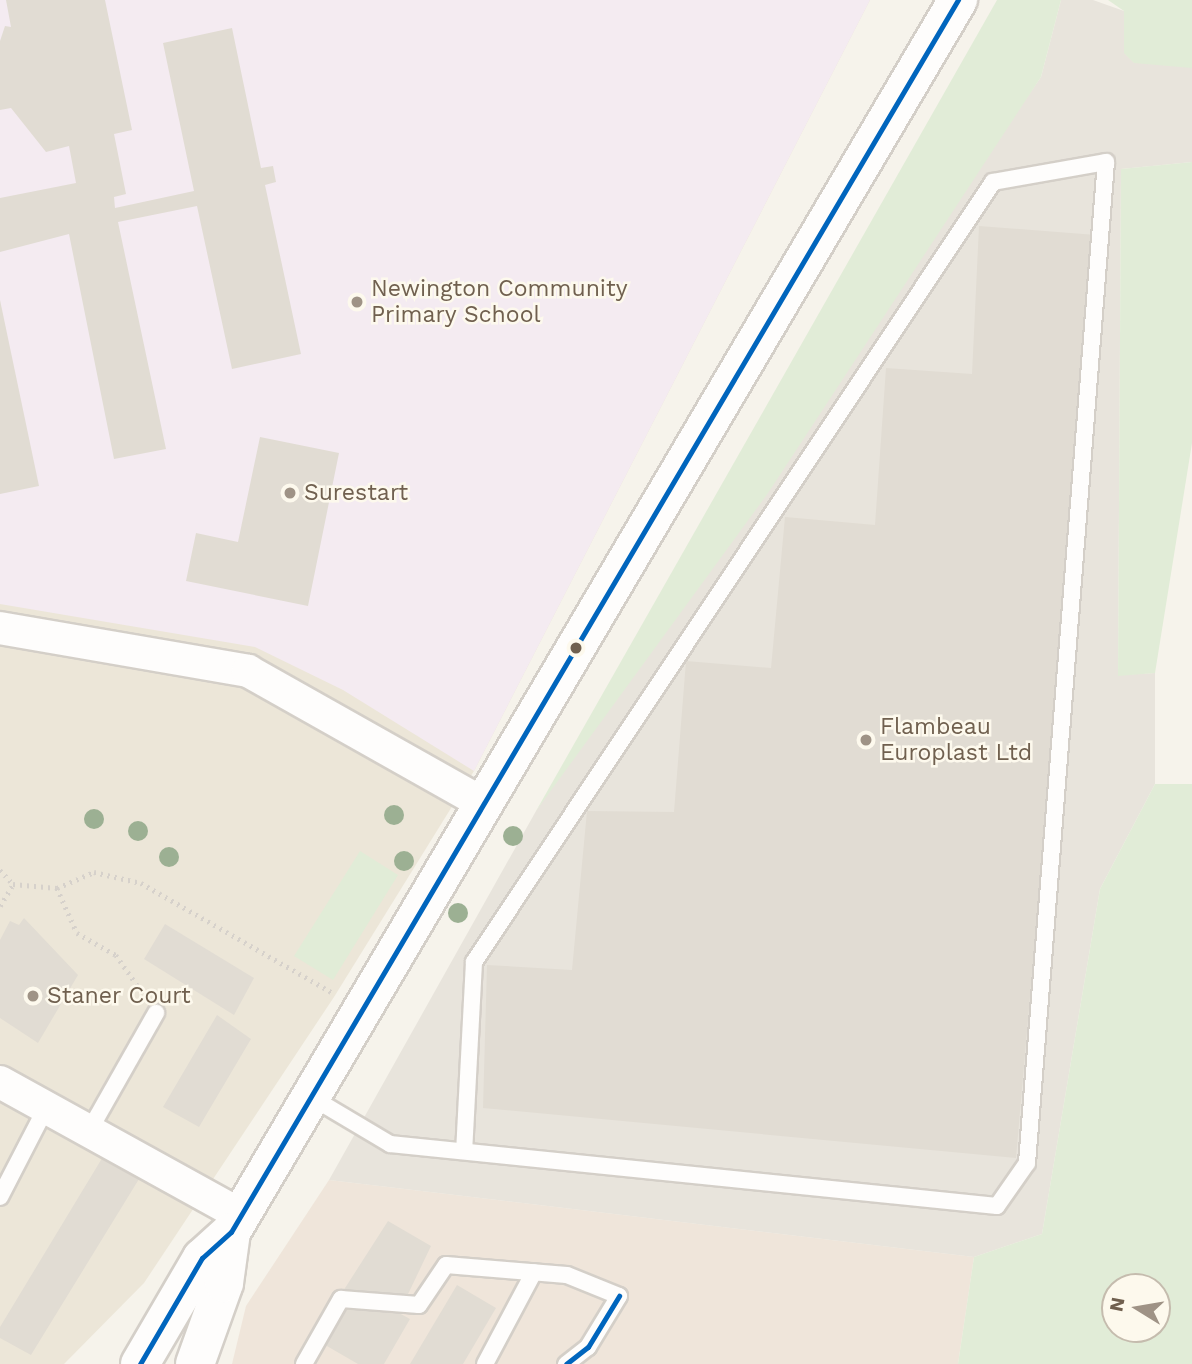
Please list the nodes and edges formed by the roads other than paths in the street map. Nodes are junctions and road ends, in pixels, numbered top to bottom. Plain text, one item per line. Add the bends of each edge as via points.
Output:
1 (958, 0) edge
2 (0, 628) edge
3 (486, 805) junction
4 (156, 1013) road end
5 (0, 1082) edge
6 (312, 1097) junction
7 (46, 1108) junction
8 (89, 1131) junction
9 (464, 1151) junction
10 (0, 1197) edge
11 (236, 1224) junction
12 (534, 1272) junction
13 (140, 1364) edge
14 (195, 1364) edge
15 (304, 1364) edge
16 (485, 1364) edge
17 (566, 1364) edge

1 - 3 main road
2 - 3 street via 175,653 248,671
3 - 6 main road
4 - 8 lane
5 - 7 street
6 - 9 lane via 390,1144
6 - 11 main road
7 - 8 street
7 - 10 lane
8 - 11 street
9 - 9 lane via 997,1206 1027,1163 1106,162 993,182 474,962
11 - 13 main road via 202,1258
11 - 14 main road via 224,1283
12 - 15 lane via 446,1265 419,1306 341,1299
12 - 16 lane
12 - 17 lane via 568,1275 619,1296 589,1347

